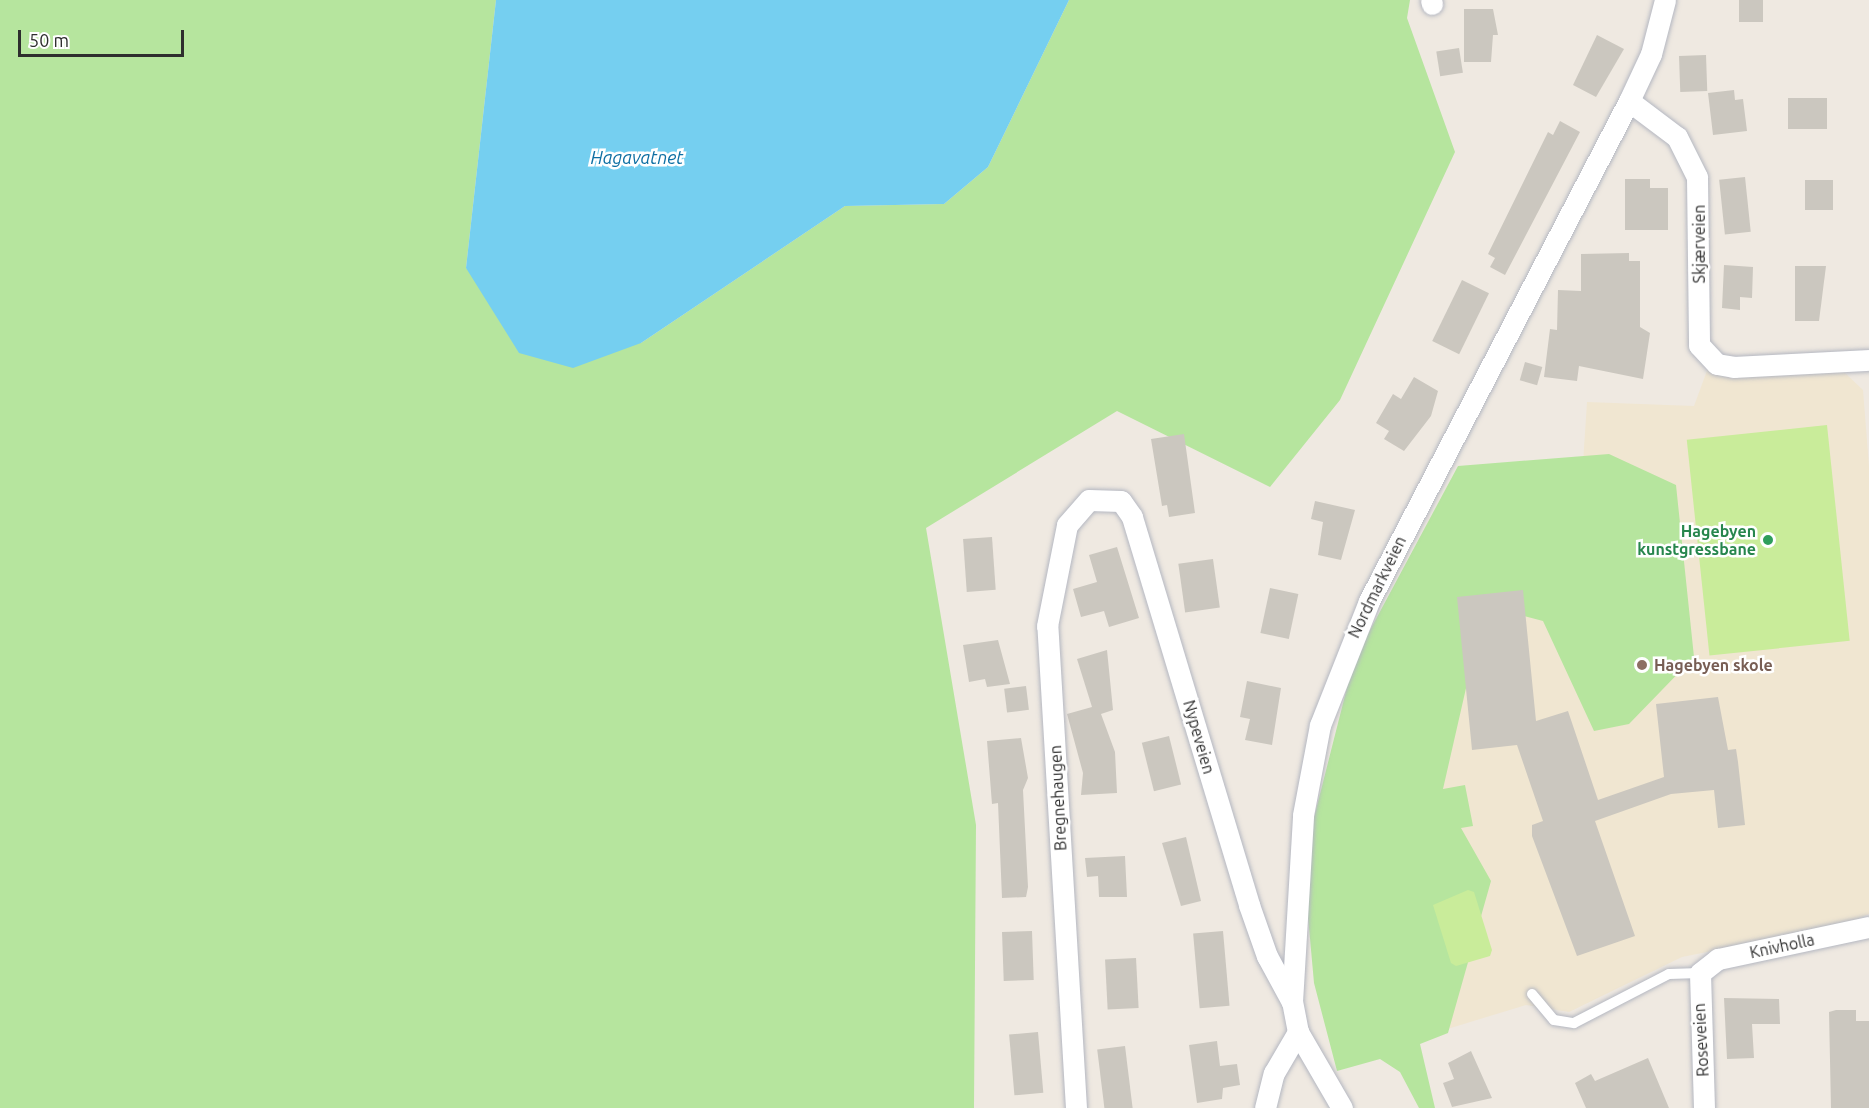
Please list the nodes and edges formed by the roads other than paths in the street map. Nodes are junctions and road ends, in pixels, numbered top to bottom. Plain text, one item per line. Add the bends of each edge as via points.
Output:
1 (1665, 0) edge
2 (1629, 101) junction
3 (1869, 360) edge
4 (1089, 500) joint
5 (1869, 927) edge
6 (1700, 972) junction
7 (1532, 994) dead end
8 (1292, 1002) junction
9 (1298, 1032) junction
10 (1076, 1108) edge
11 (1265, 1108) edge
12 (1342, 1108) edge
13 (1704, 1108) edge

1 - 2 street via 1651,54
2 - 3 street, Skjærveien via 1677,137 1697,177 1696,332 1706,356 1734,367
2 - 8 street, Nordmarkveien via 1403,533 1333,681 1303,815
4 - 8 street, Nypeveien via 1120,501 1132,517 1249,905 1267,956
4 - 10 street, Bregnehaugen via 1076,510 1064,534 1047,626
5 - 6 street, Knivholla via 1718,960
6 - 7 lane via 1669,974 1574,1023 1554,1020
6 - 13 street, Roseveien
8 - 9 street, Nordmarkveien
9 - 11 street via 1275,1073
9 - 12 street, Nordmarkveien

